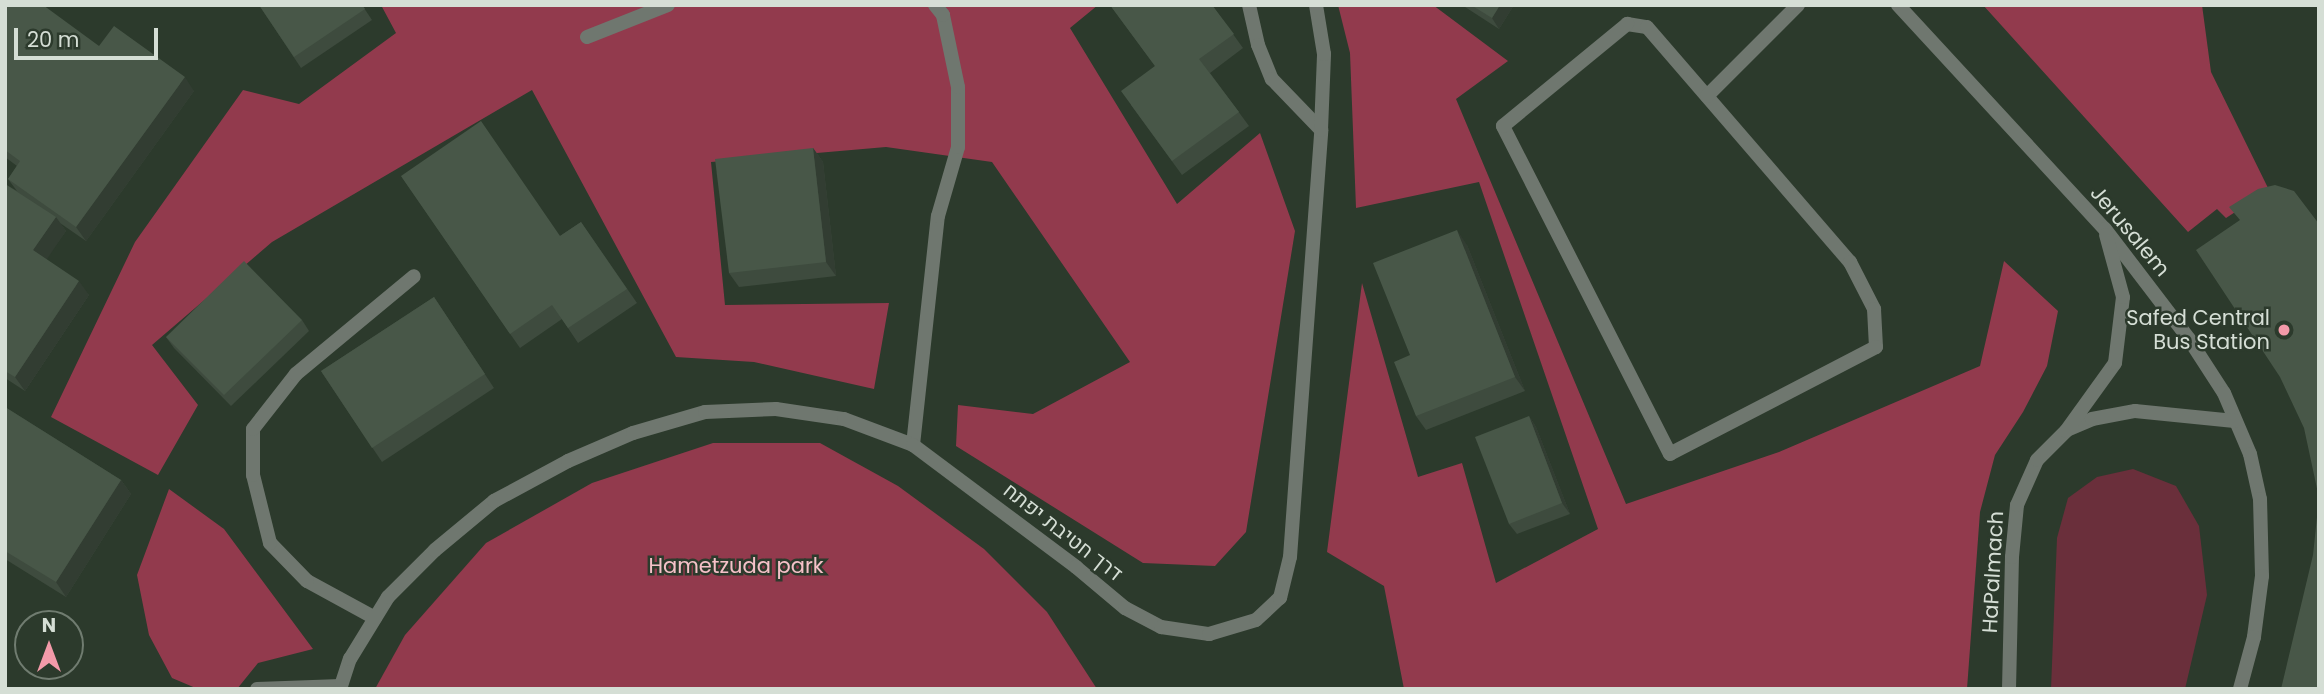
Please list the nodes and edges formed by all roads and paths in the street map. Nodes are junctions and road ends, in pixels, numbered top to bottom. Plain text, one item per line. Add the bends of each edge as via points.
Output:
1 (668, 5) edge
2 (935, 5) edge
3 (1249, 5) edge
4 (1316, 5) edge
5 (1798, 5) edge
6 (1898, 5) edge
7 (587, 37) dead end
8 (1707, 96) junction
9 (1321, 130) junction
10 (2105, 229) junction
11 (414, 276) dead end
12 (2235, 421) junction
13 (2066, 431) junction
14 (913, 445) junction
15 (375, 618) junction
16 (340, 688) edge
17 (257, 689) edge
18 (2009, 689) edge
19 (2240, 689) edge

1 - 7 street
2 - 14 street via 943,15 958,87 958,147 938,216
3 - 9 street via 1272,79
4 - 9 street, דרך חטיבת יפתח via 1324,54
5 - 8 street
6 - 10 street, Jerusalem
8 - 8 street via 1647,27 1627,24 1503,126 1670,454 1876,346 1874,309 1850,262
9 - 14 street, דרך חטיבת יפתח via 1290,557 1280,598 1256,620 1209,634 1161,627 1125,608
10 - 12 street, Jerusalem via 2189,339 2224,394
10 - 13 street, HaPalmach via 2123,297 2115,363
11 - 15 street via 296,374 253,429 253,475 270,543 307,581
12 - 13 street, HaPalmach via 2135,411 2092,419
12 - 19 street, Jerusalem via 2250,454 2260,499 2262,576 2254,637
13 - 18 street, HaPalmach via 2037,460 2017,505
14 - 15 street, דרך חטיבת יפתח via 844,419 776,410 705,412 633,433 568,461 495,501 435,550 388,597
15 - 16 street, דרך חטיבת יפתח via 350,659
16 - 17 street

